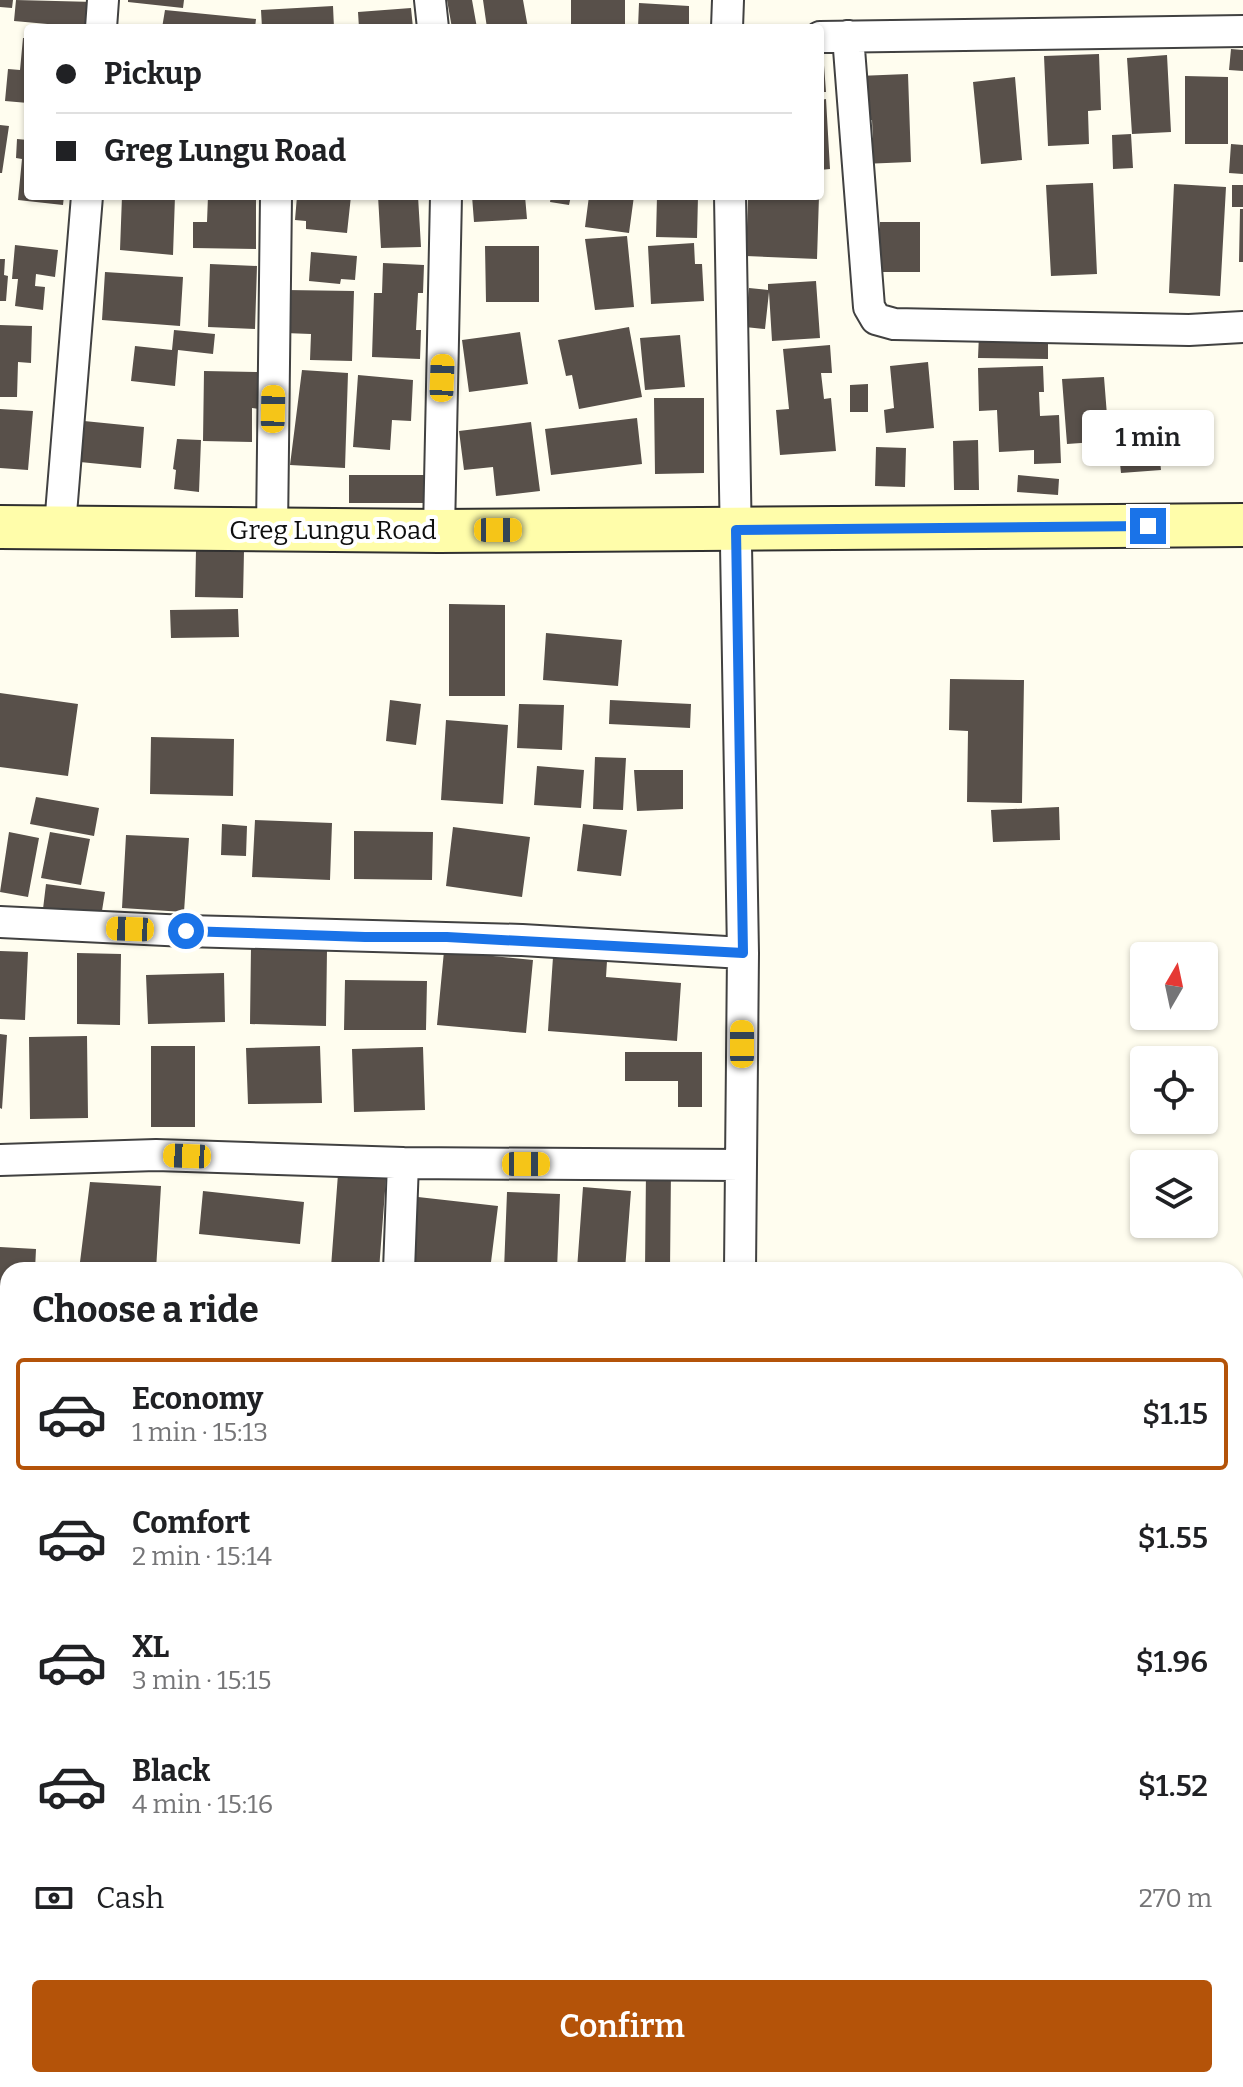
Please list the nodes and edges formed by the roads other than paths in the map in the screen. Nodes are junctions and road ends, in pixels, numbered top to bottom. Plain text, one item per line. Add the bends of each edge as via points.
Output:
1 (103, 0) edge
2 (430, 0) edge
3 (728, 0) edge
4 (101, 24) edge
5 (433, 24) edge
6 (727, 24) edge
7 (1243, 31) edge
8 (834, 37) edge
9 (87, 200) edge
10 (276, 200) edge
11 (446, 200) edge
12 (730, 200) edge
13 (1243, 327) edge
14 (1243, 525) edge
15 (60, 526) junction
16 (0, 527) edge
17 (736, 530) junction
18 (272, 531) junction
19 (439, 531) junction
20 (0, 922) edge
21 (743, 953) junction
22 (0, 1160) edge
23 (403, 1163) junction
24 (741, 1165) junction
25 (399, 1262) edge
26 (740, 1262) edge

1 - 4 street
2 - 5 street
3 - 6 street
7 - 8 street
8 - 13 street via 869,307 876,319 894,324
9 - 15 street
10 - 18 street
11 - 19 street
12 - 17 street
14 - 17 street, Greg Lungu Road
15 - 16 street, Greg Lungu Road
15 - 18 street, Greg Lungu Road
17 - 19 street, Greg Lungu Road
17 - 21 street
18 - 19 street, Greg Lungu Road
20 - 21 street
21 - 24 street
22 - 23 street via 156,1155
23 - 24 street
23 - 25 street
24 - 26 street

